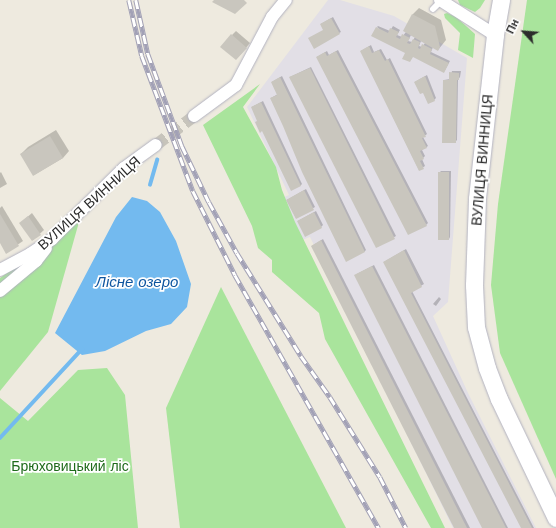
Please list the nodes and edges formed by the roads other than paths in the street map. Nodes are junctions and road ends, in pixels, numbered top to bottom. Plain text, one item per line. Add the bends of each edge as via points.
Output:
1 (286, 0) edge
2 (501, 0) edge
3 (439, 2) edge
4 (495, 35) junction
5 (194, 116) tunnel mouth
6 (156, 145) tunnel mouth
7 (52, 238) junction
8 (0, 270) edge
9 (0, 291) edge
10 (556, 518) edge

1 - 5 street via 272,17 236,85
2 - 4 main road, ВУЛИЦЯ ВИННИЦЯ
3 - 4 street
4 - 10 main road, ВУЛИЦЯ ВИННИЦЯ via 477,199 474,285 476,327 499,399
6 - 7 street, ВУЛИЦЯ ВИННИЦЯ via 124,168
7 - 8 street, ВУЛИЦЯ ВИННИЦЯ via 30,254
7 - 9 street via 36,261

